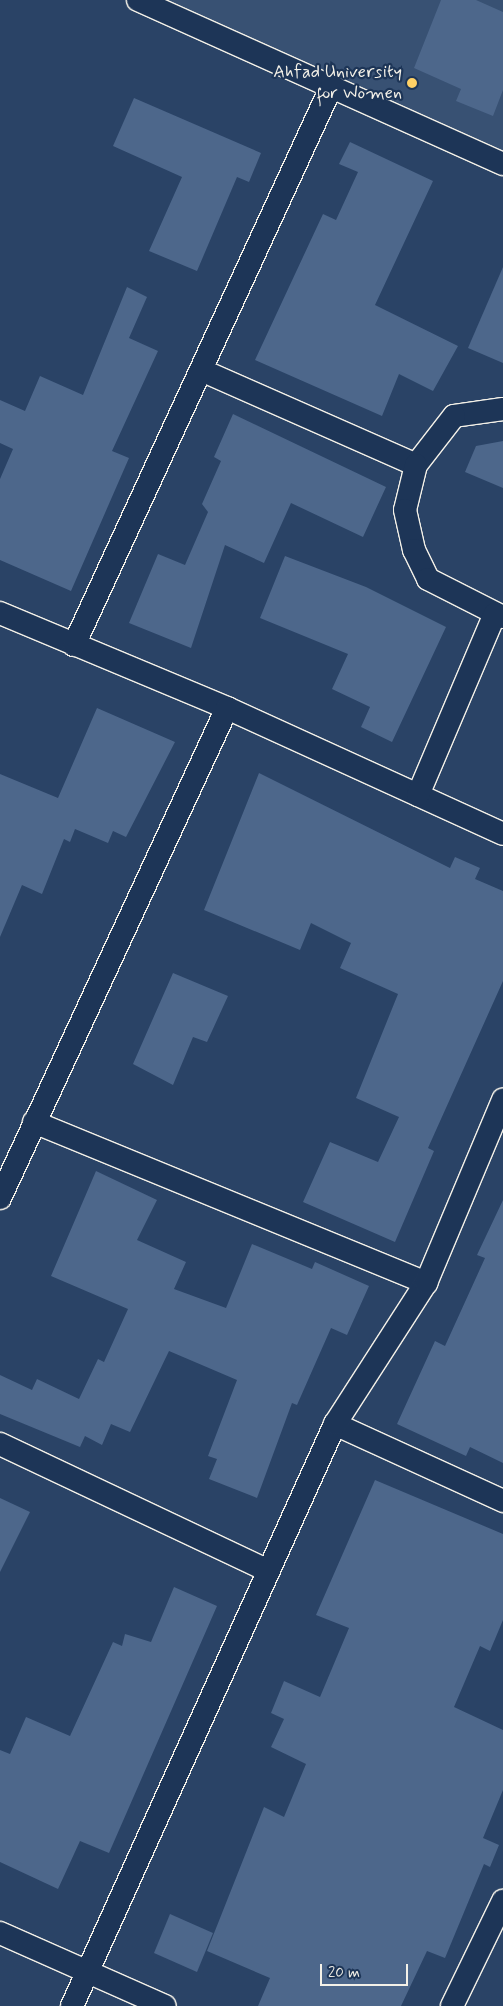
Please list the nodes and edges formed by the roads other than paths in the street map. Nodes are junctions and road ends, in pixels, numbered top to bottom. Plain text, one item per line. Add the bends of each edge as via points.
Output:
1 (138, 0) edge
2 (332, 85) junction
3 (503, 164) edge
4 (201, 370) junction
5 (503, 409) edge
6 (416, 465) junction
7 (0, 613) edge
8 (499, 615) edge
9 (74, 644) junction
10 (227, 708) junction
11 (418, 795) junction
12 (503, 834) edge
13 (503, 1100) edge
14 (34, 1122) junction
15 (0, 1198) edge
16 (426, 1282) junction
17 (335, 1424) junction
18 (0, 1444) edge
19 (503, 1501) edge
20 (269, 1571) junction
21 (503, 1901) edge
22 (0, 1933) edge
23 (88, 1972) junction
24 (72, 2006) edge
25 (165, 2006) edge
26 (452, 2006) edge

1 - 2 street
2 - 3 street
2 - 4 street
4 - 6 street
4 - 9 street
5 - 6 street via 454,416
6 - 8 street via 405,510 414,550 428,579
7 - 9 street
8 - 11 street
9 - 10 street
10 - 11 street
10 - 14 street
11 - 12 street
13 - 16 street
14 - 15 street
14 - 16 street
16 - 17 street
17 - 19 street
17 - 20 street
18 - 20 street
20 - 23 street
21 - 26 street
22 - 23 street
23 - 24 street
23 - 25 street

